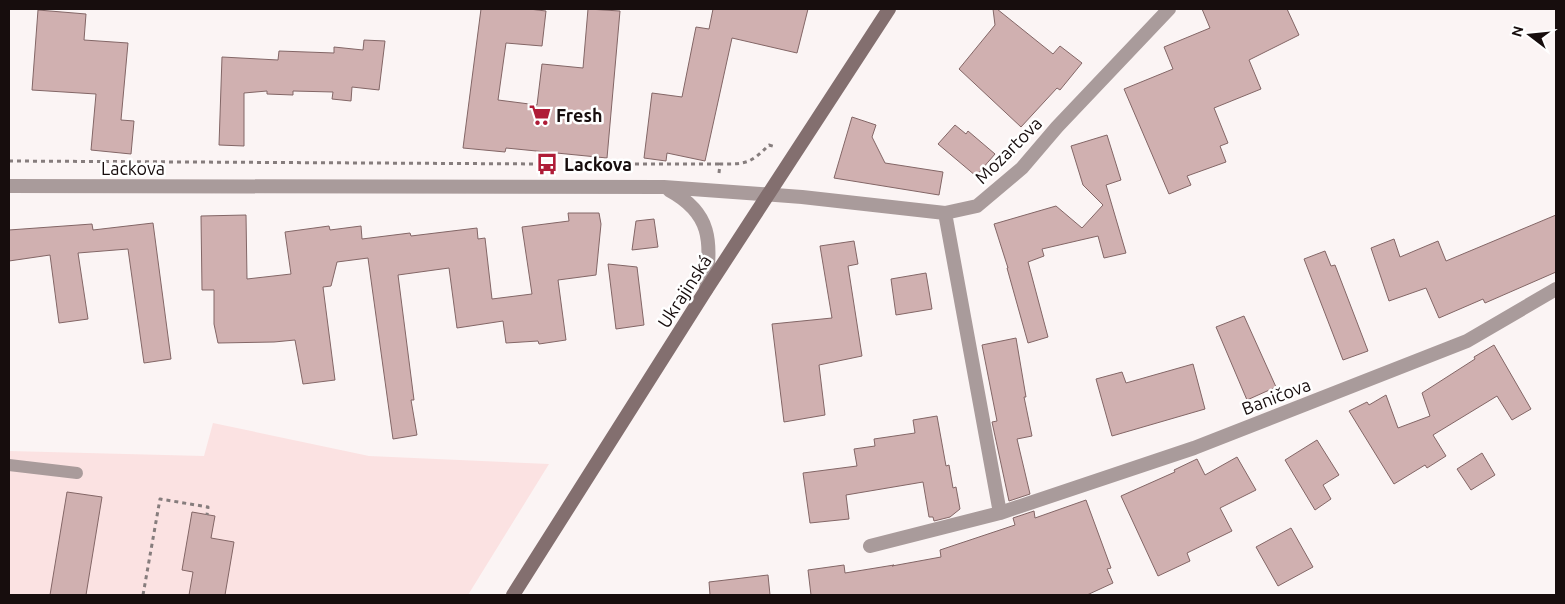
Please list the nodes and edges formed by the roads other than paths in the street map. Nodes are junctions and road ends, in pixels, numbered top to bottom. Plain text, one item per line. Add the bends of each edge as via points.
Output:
1 (889, 9) edge
2 (1169, 9) edge
3 (9, 186) edge
4 (664, 187) junction
5 (768, 195) junction
6 (945, 213) junction
7 (1556, 289) edge
8 (706, 290) junction
9 (9, 465) edge
10 (77, 473) dead end
11 (1000, 513) junction
12 (870, 546) dead end
13 (513, 595) edge

1 - 5 main road, Ukrajinská
2 - 6 street, Mozartova via 1022,168 977,206
3 - 4 street, Lackova
4 - 5 street, Lackova
4 - 8 street via 686,199 706,228 709,254
5 - 6 street, Mozartova
5 - 8 main road, Ukrajinská
6 - 11 street
7 - 11 street, Baničova via 1468,341 1194,448
8 - 13 main road, Ukrajinská
9 - 10 lane
11 - 12 street, Baničova

